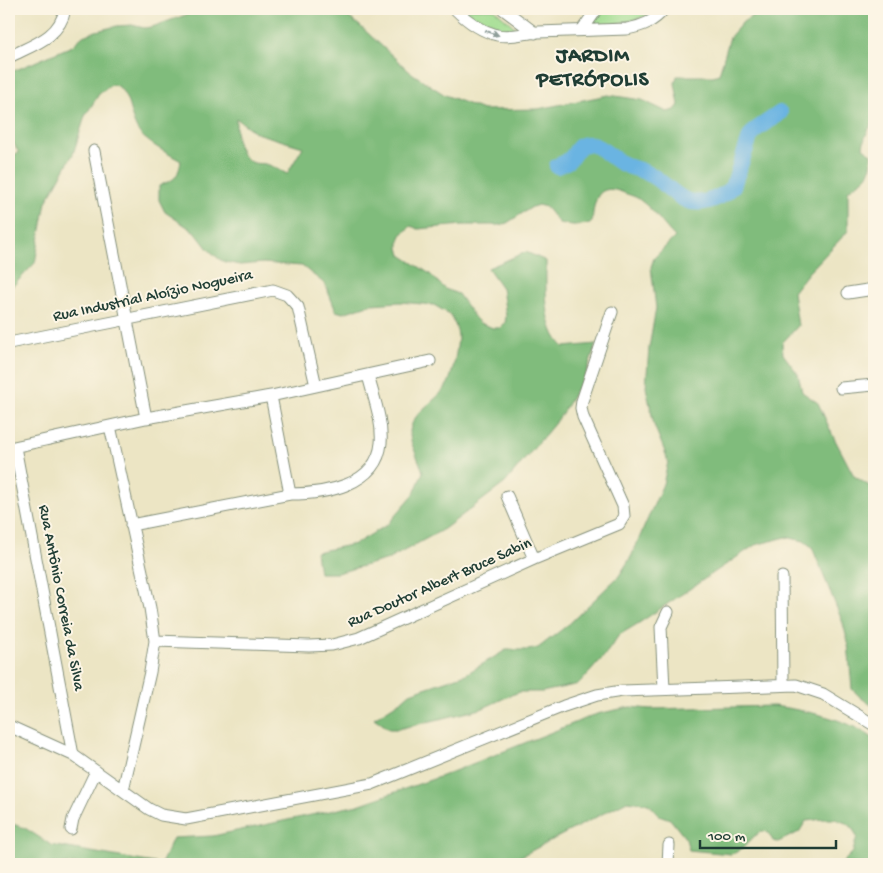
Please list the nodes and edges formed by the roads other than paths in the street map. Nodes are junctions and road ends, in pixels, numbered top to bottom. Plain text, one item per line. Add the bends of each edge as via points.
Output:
1 (65, 9) edge
2 (455, 9) edge
3 (503, 9) edge
4 (597, 9) edge
5 (664, 9) edge
6 (582, 30) junction
7 (535, 32) junction
8 (9, 57) edge
9 (94, 151) dead end
10 (874, 290) edge
11 (848, 293) dead end
12 (612, 312) dead end
13 (128, 319) junction
14 (9, 343) edge
15 (430, 361) dead end
16 (368, 375) junction
17 (874, 385) edge
18 (316, 386) junction
19 (841, 388) dead end
20 (271, 396) junction
21 (146, 418) junction
22 (110, 426) junction
23 (12, 448) edge
24 (290, 494) junction
25 (507, 496) dead end
26 (132, 525) junction
27 (534, 559) junction
28 (782, 577) dead end
29 (668, 612) dead end
30 (155, 641) junction
31 (783, 685) junction
32 (664, 689) junction
33 (9, 726) edge
34 (874, 726) edge
35 (73, 755) junction
36 (96, 771) junction
37 (123, 790) junction
38 (71, 829) dead end
39 (670, 845) dead end
40 (668, 864) edge

1 - 8 street via 58,28 47,38
2 -> 7 street via 474,25 495,35 519,36
3 - 7 street
4 - 6 street
5 - 6 street via 653,21 639,27
6 - 7 street
9 - 13 street
10 - 11 street
12 - 27 street, Rua Doutor Albert Bruce Sabin via 581,408 623,506 624,516 613,527
13 - 14 street, Rua Industrial Aloízio Nogueira
13 - 18 street, Rua Industrial Aloízio Nogueira via 269,290 287,295 298,307
13 - 21 street
15 - 16 street
16 - 18 street
16 - 24 street via 379,419 381,443 368,472 328,491
17 - 19 street
18 - 20 street
20 - 21 street
20 - 24 street
21 - 22 street
22 - 23 street
22 - 26 street
23 - 35 street, Rua Antônio Correia da Silva
24 - 26 street
25 - 27 street
26 - 30 street
27 - 30 street, Rua Doutor Albert Bruce Sabin via 346,642 309,646
28 - 31 street
29 - 32 street via 661,627
30 - 37 street
31 - 32 street
31 - 34 street via 805,687 823,694
32 - 37 street via 598,695 391,777 326,794 186,819 149,809
33 - 35 street
35 - 36 street
36 - 37 street
36 - 38 street
39 - 40 street

